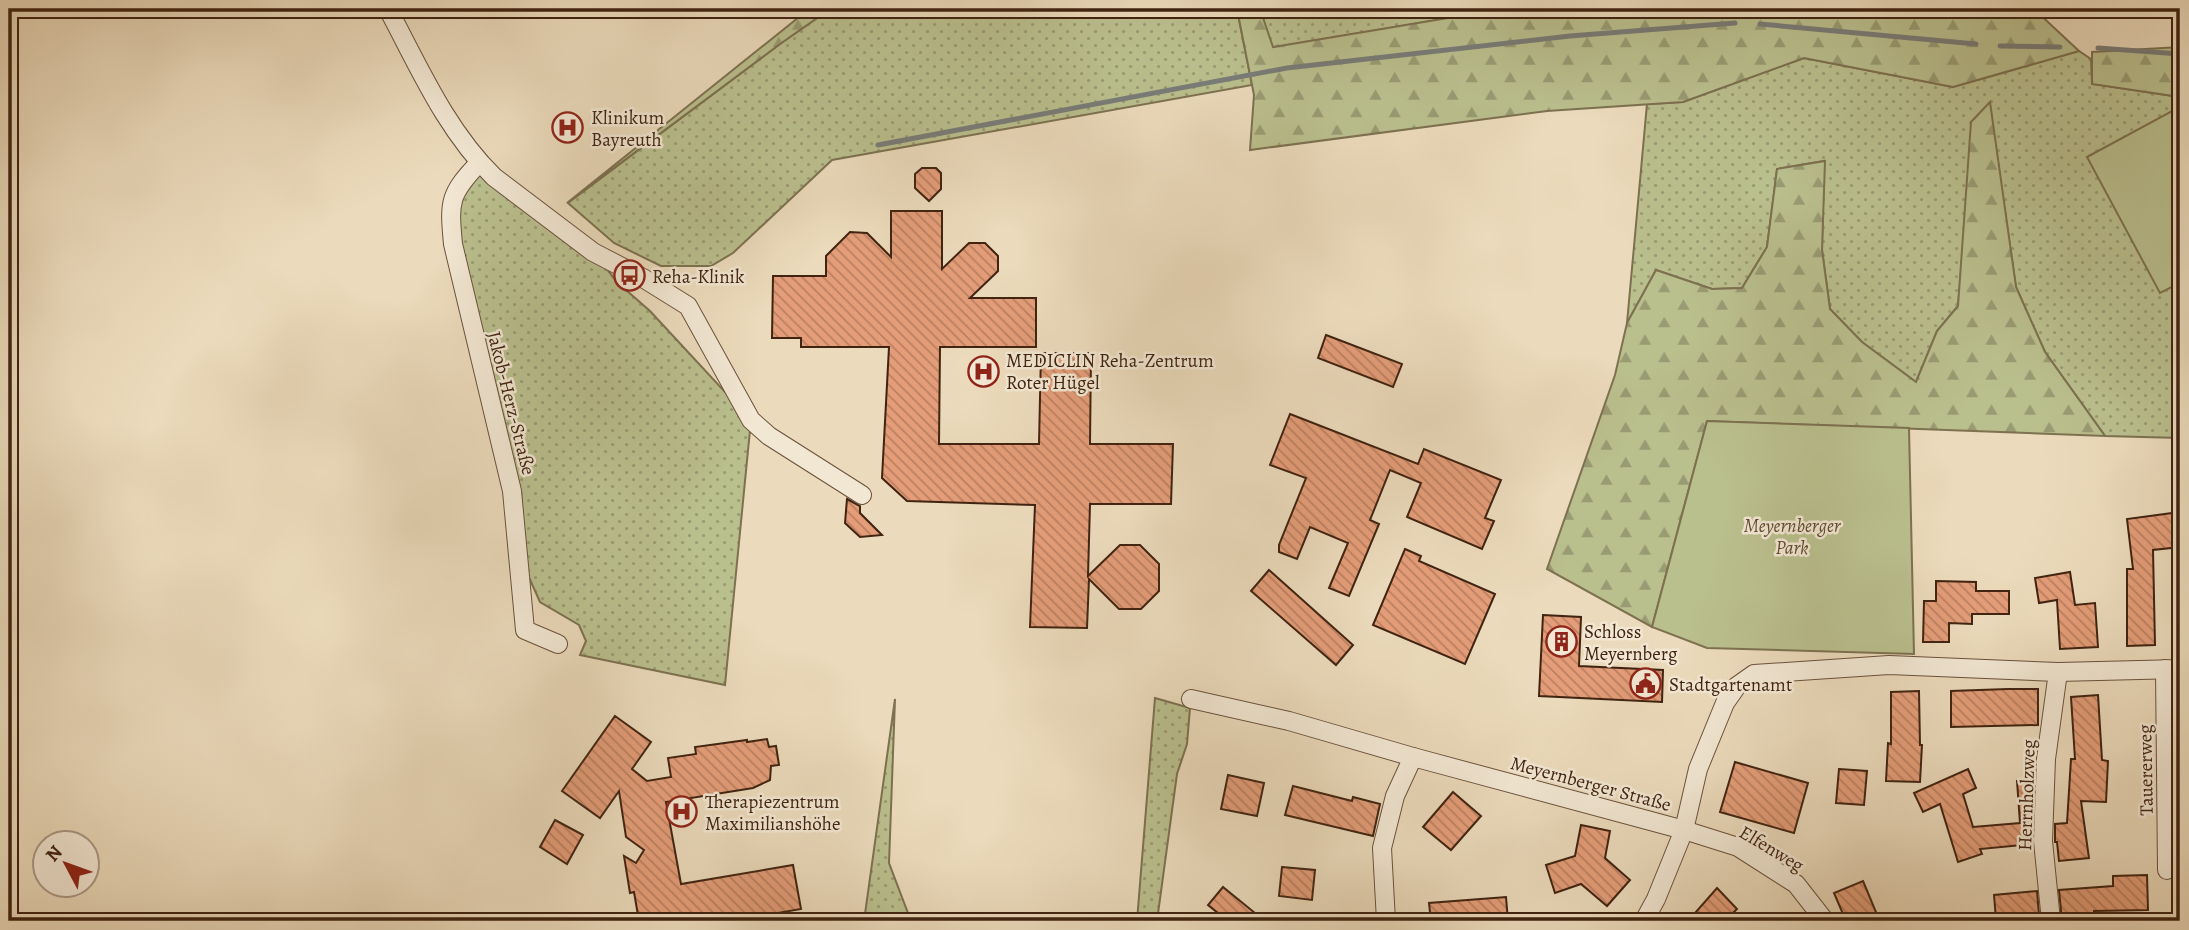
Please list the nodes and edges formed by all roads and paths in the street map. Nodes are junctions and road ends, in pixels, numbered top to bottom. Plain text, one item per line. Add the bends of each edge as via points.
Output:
1 (388, 9) edge
2 (479, 163) junction
3 (862, 495) dead end
4 (558, 644) dead end
5 (2173, 669) edge
6 (2058, 671) junction
7 (1191, 699) dead end
8 (1413, 757) junction
9 (1684, 830) junction
10 (2168, 870) dead end
11 (1386, 921) edge
12 (1644, 921) edge
13 (1825, 921) edge
14 (2051, 921) edge

1 - 2 street via 439,106
2 - 3 street via 593,252 688,306 751,420 778,443
2 - 4 street, Jakob-Herz-Straße via 460,182 450,208 453,244 512,491 525,630
5 - 6 street, Meyernberger Straße
5 - 10 street, Tauererweg
6 - 9 street, Meyernberger Straße via 1889,665 1754,674 1737,686 1725,704 1698,769
6 - 14 street, Herrnholzweg via 2046,759 2043,841
7 - 8 street, Meyernberger Straße
8 - 9 street, Meyernberger Straße
8 - 11 street via 1395,796 1382,848
9 - 12 street
9 - 13 street, Elfenweg via 1738,847 1796,884

